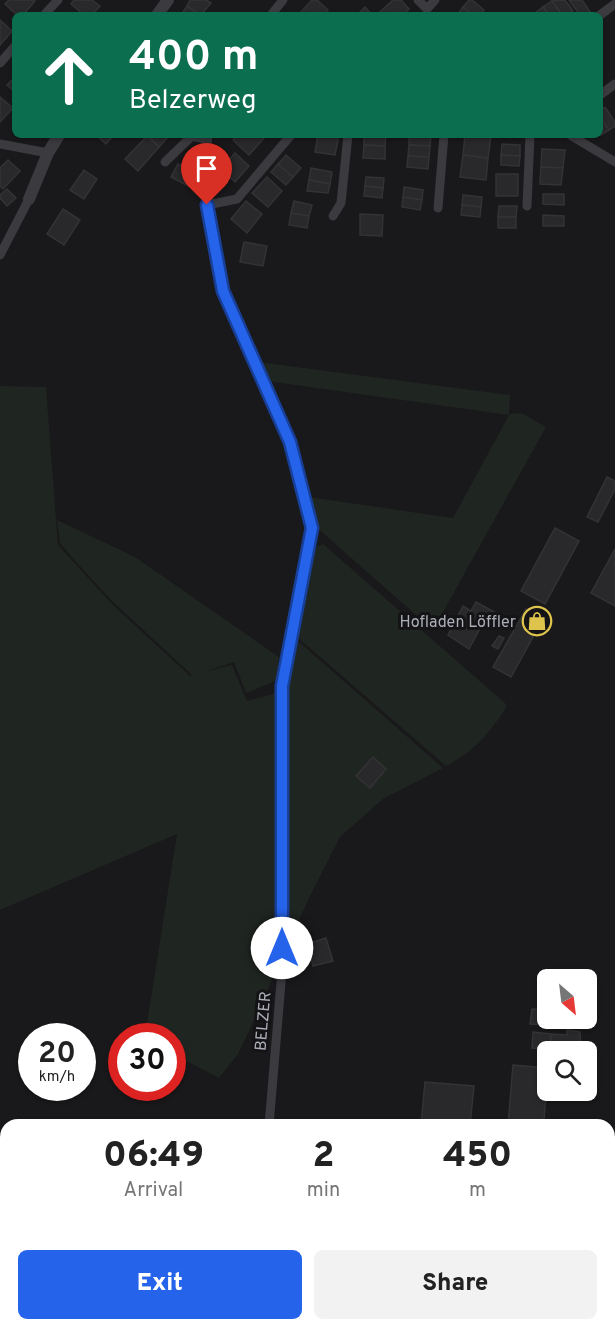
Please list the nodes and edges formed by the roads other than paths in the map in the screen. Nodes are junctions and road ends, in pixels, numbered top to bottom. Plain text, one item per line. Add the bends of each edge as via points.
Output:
1 (58, 0) edge
2 (418, 0) edge
3 (435, 0) edge
4 (47, 12) edge
5 (12, 49) edge
6 (0, 63) edge
7 (57, 138) edge
8 (190, 138) edge
9 (207, 138) edge
10 (288, 138) edge
11 (348, 138) edge
12 (444, 138) edge
13 (530, 138) edge
14 (575, 138) edge
15 (1, 147) edge
16 (48, 153) junction
17 (165, 162) dead end
18 (615, 162) edge
19 (29, 199) joint
20 (207, 205) junction
21 (527, 206) dead end
22 (438, 208) dead end
23 (333, 216) dead end
24 (0, 255) edge
25 (269, 1119) edge

1 - 4 street
2 - 3 street via 427,9
5 - 6 street
7 - 16 street
8 - 17 street
9 - 20 street, BELZER
10 - 20 street via 237,199
11 - 23 street via 341,203
12 - 22 street
13 - 21 street
14 - 18 street
15 - 16 street
16 - 19 street
19 - 24 street
20 - 25 street, BELZER via 223,291 290,442 312,528 282,686 282,971

